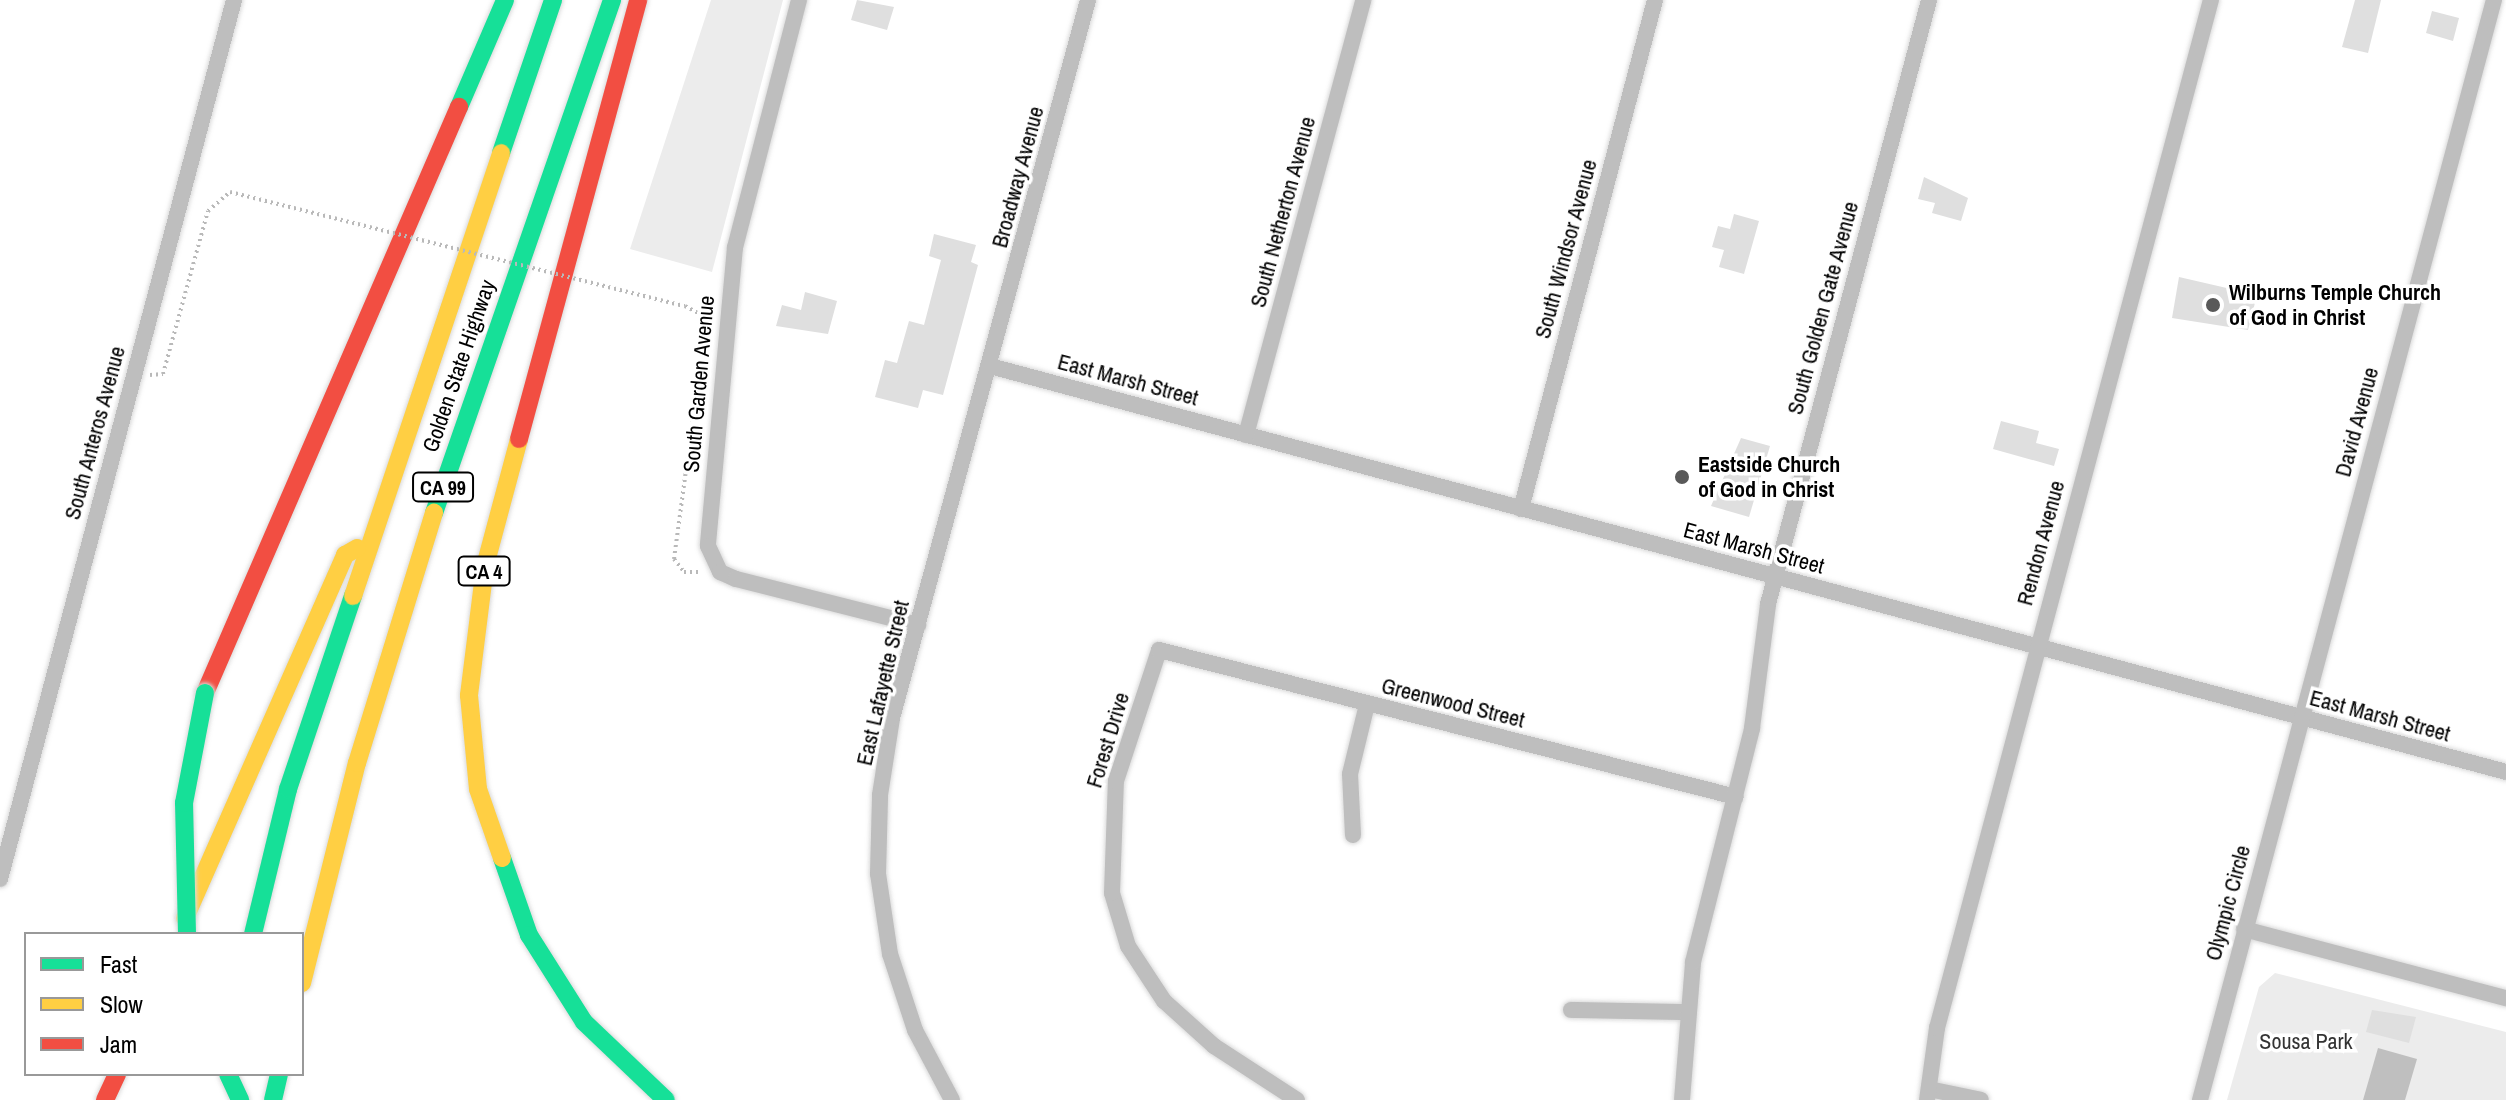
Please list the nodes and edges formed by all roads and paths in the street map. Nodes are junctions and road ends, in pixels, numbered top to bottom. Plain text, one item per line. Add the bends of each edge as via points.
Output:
1 (234, 0) edge
2 (505, 0) edge
3 (553, 0) edge
4 (612, 0) edge
5 (638, 0) edge
6 (799, 0) edge
7 (1088, 0) edge
8 (1363, 0) edge
9 (1655, 0) edge
10 (1929, 0) edge
11 (2211, 0) edge
12 (2494, 0) edge
13 (990, 366) junction
14 (163, 374) dead end
15 (1246, 435) junction
16 (1521, 509) junction
17 (368, 541) junction
18 (720, 572) junction
19 (1775, 577) junction
20 (918, 625) junction
21 (2036, 646) junction
22 (1159, 650) joint
23 (1367, 704) junction
24 (2300, 717) junction
25 (2506, 772) edge
26 (1736, 797) junction
27 (1353, 835) dead end
28 (0, 879) edge
29 (2244, 929) junction
30 (179, 932) edge
31 (187, 932) edge
32 (253, 932) edge
33 (304, 975) edge
34 (2506, 998) edge
35 (1571, 1010) dead end
36 (1686, 1012) junction
37 (116, 1076) edge
38 (220, 1076) edge
39 (229, 1076) edge
40 (279, 1076) edge
41 (1928, 1095) edge
42 (105, 1100) edge
43 (214, 1100) edge
44 (240, 1100) edge
45 (273, 1100) edge
46 (666, 1100) edge
47 (952, 1100) edge
48 (1297, 1100) edge
49 (1682, 1100) edge
50 (1981, 1100) edge
51 (2200, 1100) edge

1 - 28 street, South Anteros Avenue
2 - 31 highway, bridge via 205,693 184,803
3 - 17 highway, Golden State Highway / CA 99
4 - 33 highway, Golden State Highway / CA 99 via 423,545 357,763
5 - 46 highway, CA 4 via 485,566 469,695 478,789 529,935 584,1022
6 - 18 street, South Garden Avenue via 730,281 708,546
7 - 13 street, Broadway Avenue
8 - 15 street, South Netherton Avenue
9 - 16 street, South Windsor Avenue
10 - 19 street, South Golden Gate Avenue
11 - 21 street, Rendon Avenue
12 - 24 street, David Avenue
13 - 15 street, East Marsh Street
13 - 20 street, East Lafayette Street
14 - 18 path, bridge via 208,211 230,192 685,306 700,314 704,337 674,559 684,572
15 - 16 street, East Marsh Street
16 - 19 street, East Marsh Street
17 - 30 highway via 345,555
17 - 32 highway, Golden State Highway / CA 99 via 288,789
18 - 20 street
19 - 21 street, East Marsh Street
19 - 26 street, South Golden Gate Avenue
20 - 47 street, East Lafayette Street via 882,780 878,874 901,993
21 - 24 street, East Marsh Street
21 - 41 street, Rendon Avenue via 1937,1028
22 - 23 street, Greenwood Street
22 - 48 street, Forest Drive via 1113,796 1109,864 1128,946 1164,1001 1214,1046
23 - 26 street, Greenwood Street
23 - 27 street via 1350,774
24 - 25 street, East Marsh Street
24 - 29 street, Olympic Circle
26 - 36 street, South Golden Gate Avenue
29 - 34 street
29 - 51 street, Olympic Circle
35 - 36 street
36 - 49 street, South Golden Gate Avenue
37 - 42 highway
38 - 43 highway
39 - 44 highway
40 - 45 highway
41 - 50 street

